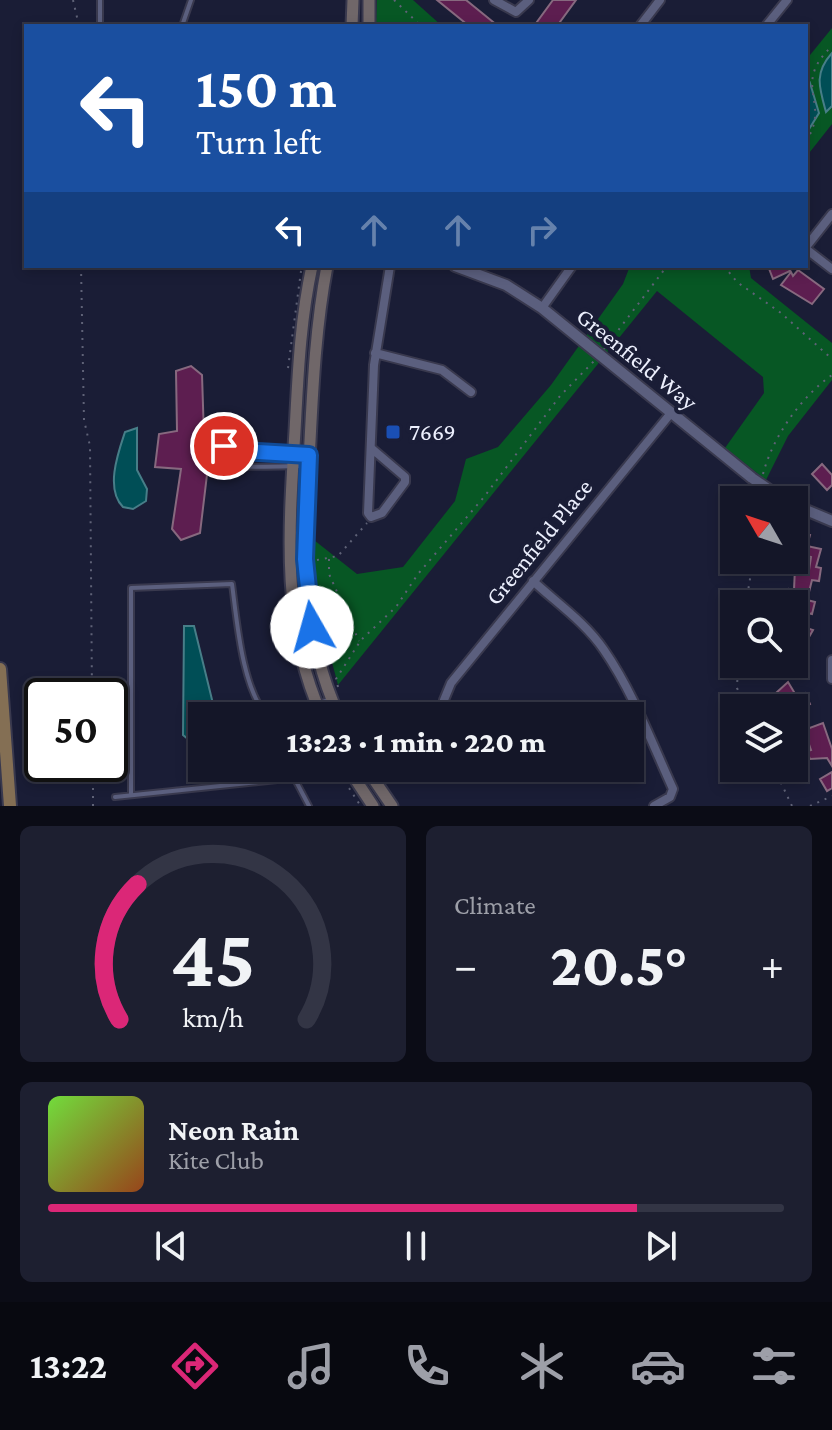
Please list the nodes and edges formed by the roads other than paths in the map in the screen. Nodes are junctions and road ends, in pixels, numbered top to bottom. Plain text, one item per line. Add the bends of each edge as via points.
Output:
1 (100, 0) edge
2 (191, 0) edge
3 (353, 0) edge
4 (369, 0) edge
5 (494, 0) edge
6 (529, 0) edge
7 (660, 0) edge
8 (787, 0) edge
9 (100, 24) edge
10 (183, 24) edge
11 (352, 24) edge
12 (369, 24) edge
13 (642, 24) edge
14 (768, 24) edge
15 (832, 214) edge
16 (808, 245) edge
17 (808, 250) edge
18 (312, 268) edge
19 (327, 268) edge
20 (390, 268) edge
21 (460, 268) edge
22 (571, 268) edge
23 (832, 269) edge
24 (542, 308) junction
25 (375, 353) junction
26 (471, 392) dead end
27 (671, 413) junction
28 (219, 447) dead end
29 (371, 448) junction
30 (309, 460) junction
31 (293, 461) junction
32 (218, 464) dead end
33 (763, 486) edge
34 (808, 511) edge
35 (832, 521) edge
36 (533, 581) junction
37 (832, 660) edge
38 (0, 669) edge
39 (832, 679) edge
40 (331, 700) edge
41 (444, 700) dead end
42 (257, 702) edge
43 (317, 702) edge
44 (257, 782) edge
45 (298, 782) edge
46 (357, 782) edge
47 (376, 782) edge
48 (131, 795) junction
49 (115, 797) dead end
50 (10, 806) edge
51 (309, 806) edge
52 (373, 806) edge
53 (392, 806) edge
54 (654, 806) edge

1 - 9 lane
2 - 10 lane
3 - 11 main road
4 - 12 main road
5 - 6 street via 516,12
7 - 13 street
8 - 14 street
15 - 16 street
17 - 23 street
18 - 31 main road via 300,339
19 - 30 main road via 316,336
20 - 25 street
21 - 24 street, Greenfield Way via 506,285
22 - 24 street
24 - 27 street, Greenfield Way
25 - 26 street via 442,370
25 - 29 street
27 - 33 street, Greenfield Way
27 - 36 street, Greenfield Place
28 - 31 lane
29 - 29 street via 405,482 382,513 371,517
30 - 31 lane
30 - 31 lane
30 - 40 main road via 307,592
31 - 32 lane via 228,468
31 - 43 main road via 291,592 304,664
34 - 35 street
36 - 41 street, Greenfield Place via 451,683
36 - 54 street via 586,628 629,693 673,789
37 - 39 street
38 - 50 main road
42 - 48 lane via 232,584 131,588
44 - 48 lane
45 - 51 lane
46 - 52 main road
47 - 53 main road
48 - 49 lane

